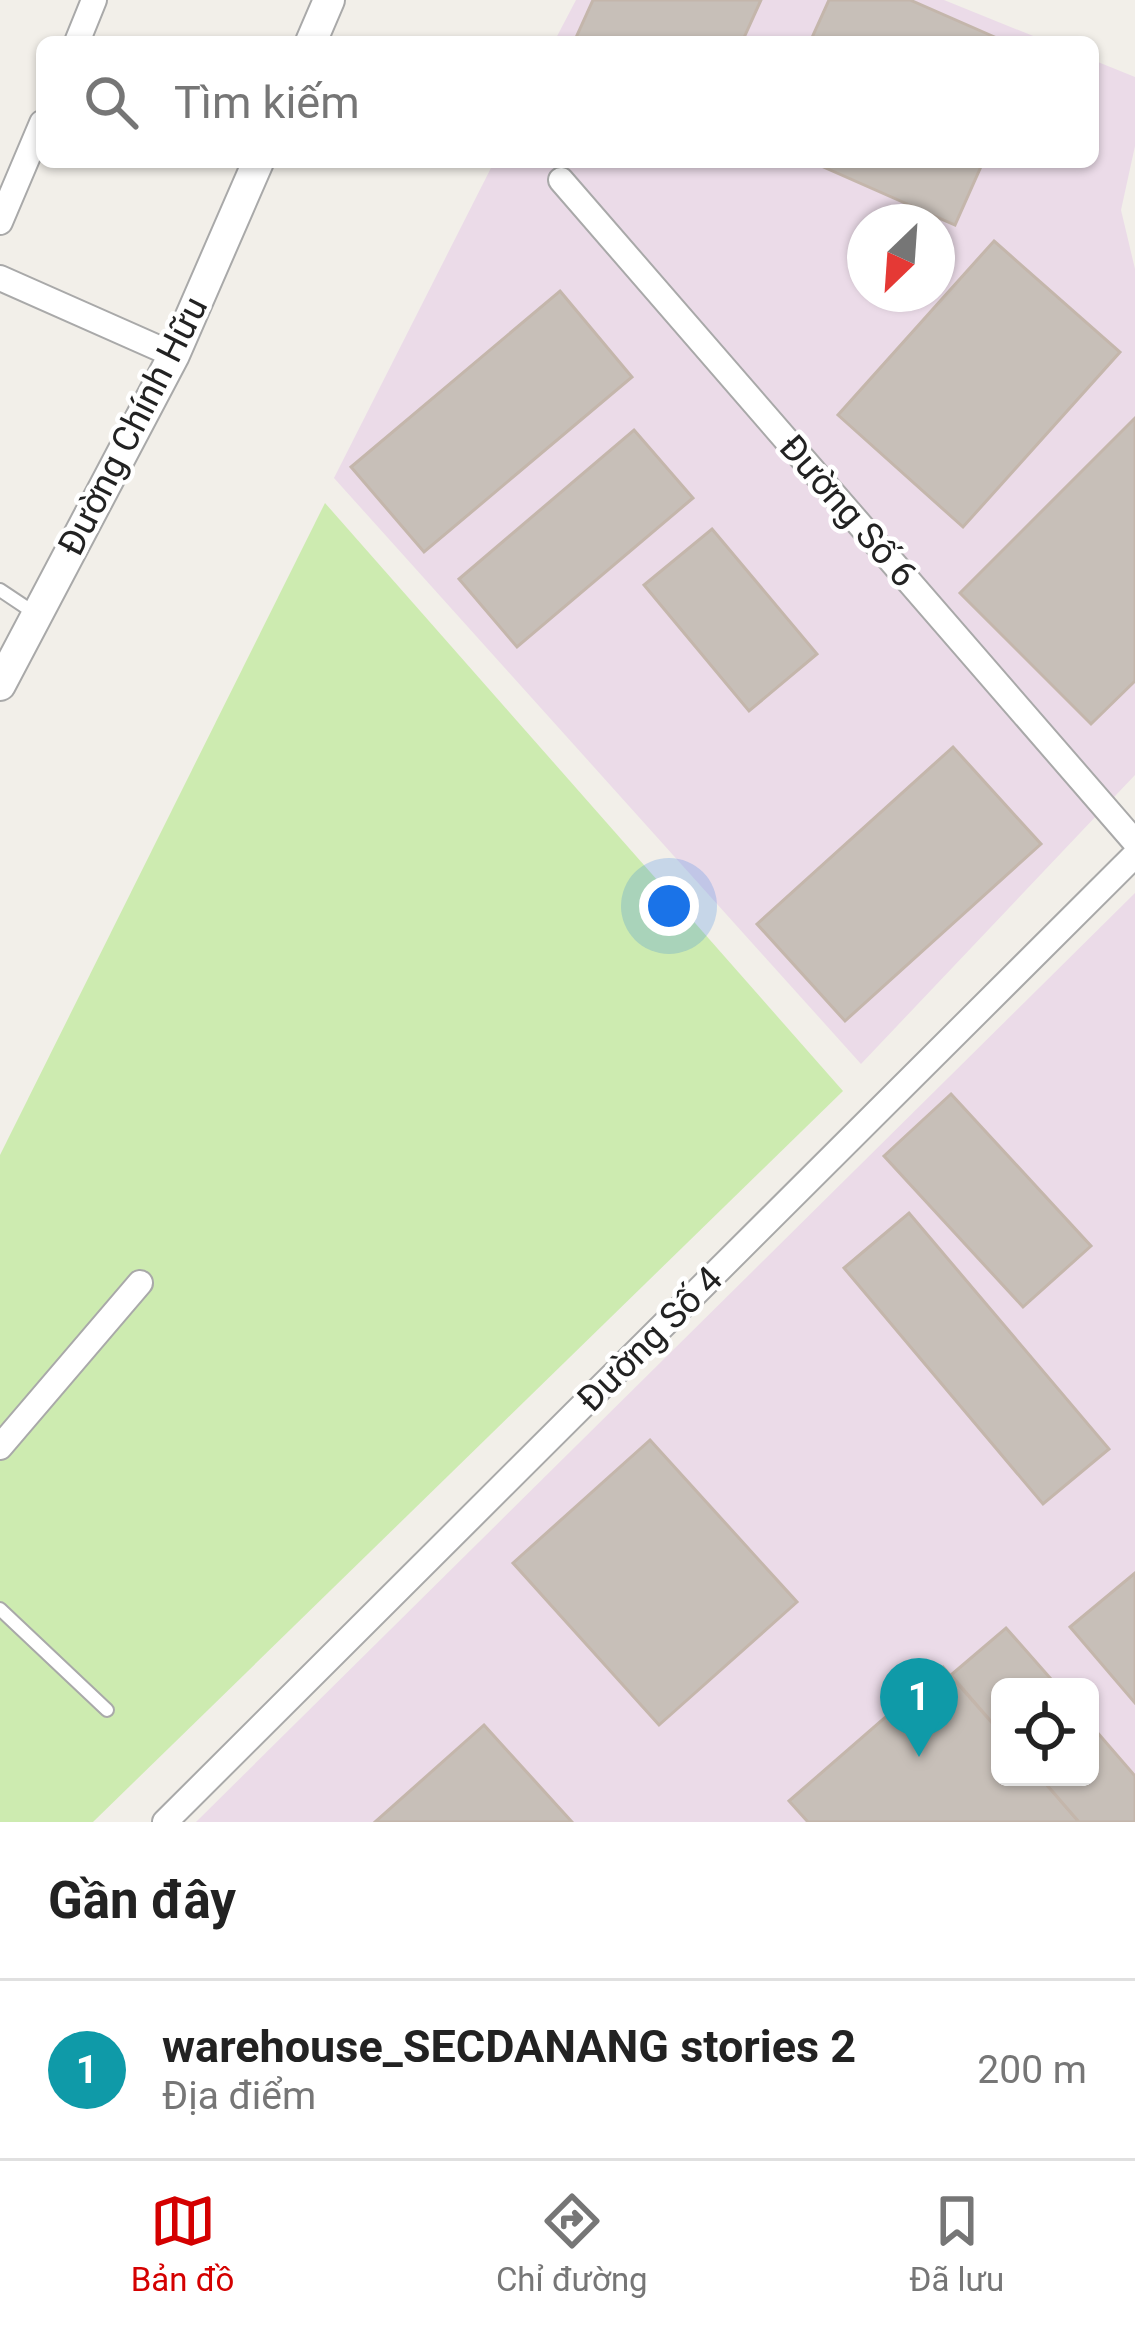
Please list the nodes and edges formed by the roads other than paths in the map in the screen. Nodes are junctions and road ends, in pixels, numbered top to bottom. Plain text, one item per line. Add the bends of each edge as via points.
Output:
1 (94, 0) edge
2 (329, 0) edge
3 (79, 36) edge
4 (314, 36) edge
5 (36, 137) edge
6 (255, 168) edge
7 (561, 180) dead end
8 (0, 222) edge
9 (0, 278) edge
10 (174, 355) junction
11 (0, 590) edge
12 (37, 615) junction
13 (0, 685) edge
14 (1135, 842) edge
15 (1135, 855) edge
16 (140, 1282) dead end
17 (0, 1447) edge
18 (0, 1609) edge
19 (107, 1710) dead end
20 (165, 1822) edge

1 - 3 street
2 - 4 street
5 - 8 street
6 - 10 street, Đường Chính Hữu
7 - 14 street, Đường Số 6
9 - 10 street
10 - 12 street, Đường Chính Hữu
11 - 12 lane
12 - 13 street, Đường Chính Hữu
15 - 20 street, Đường Số 4
16 - 17 street
18 - 19 lane

